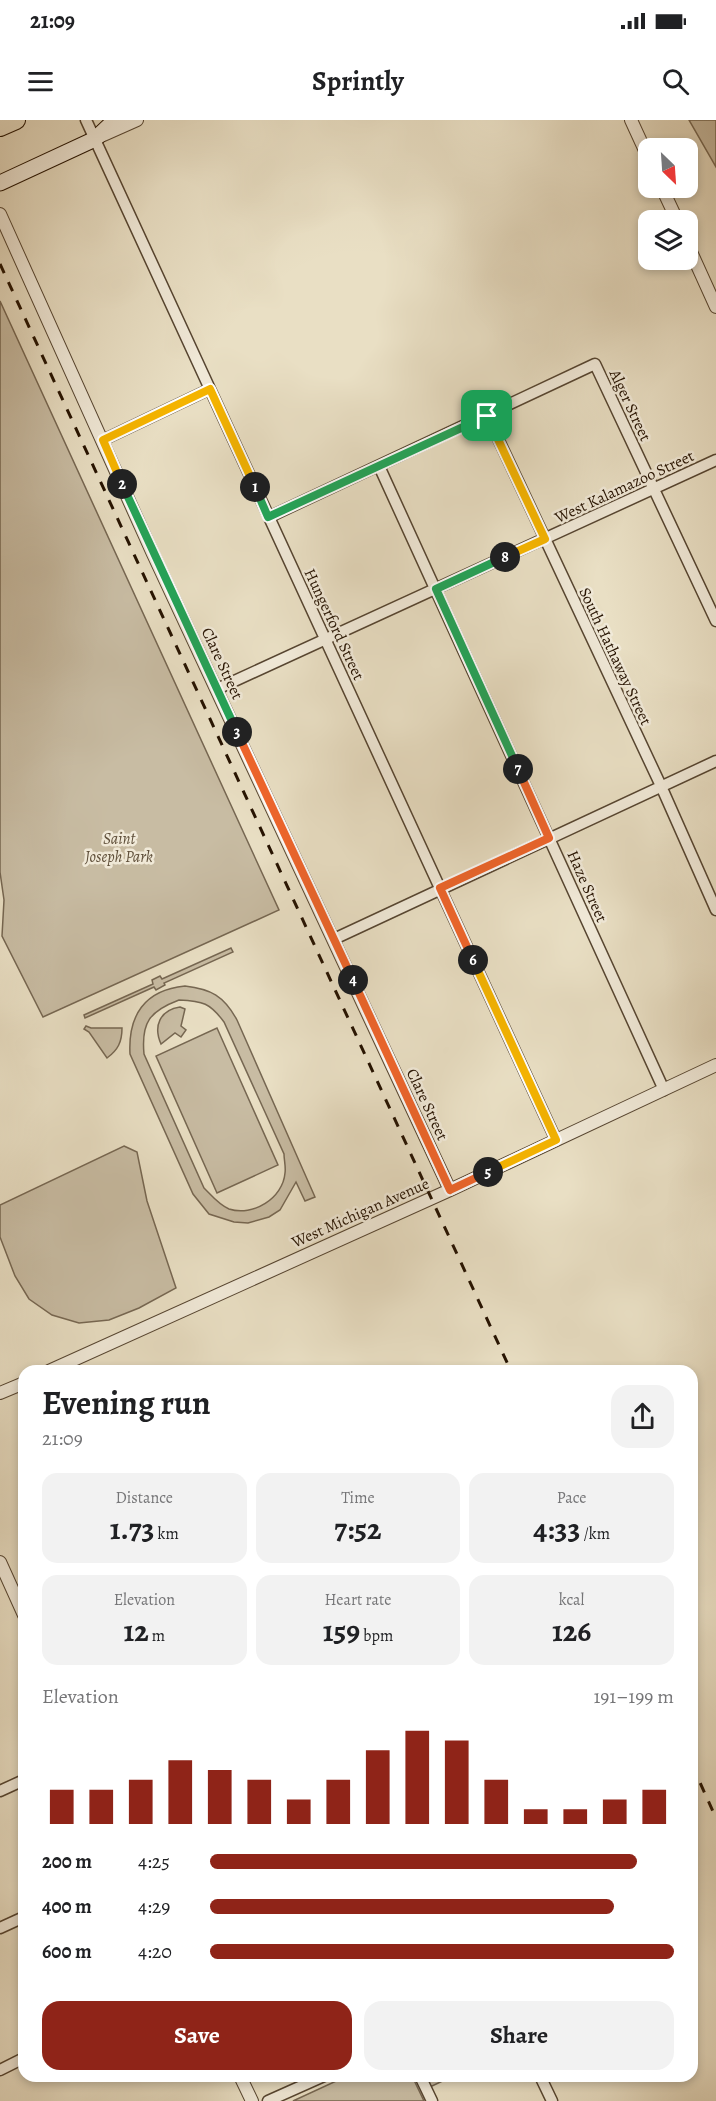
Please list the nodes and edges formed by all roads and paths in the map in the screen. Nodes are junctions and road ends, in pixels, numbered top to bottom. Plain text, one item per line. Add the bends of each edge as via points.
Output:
1 (16, 120) edge
2 (86, 120) edge
3 (115, 120) edge
4 (137, 120) edge
5 (631, 120) edge
6 (0, 127) edge
7 (639, 138) edge
8 (95, 140) junction
9 (0, 183) edge
10 (0, 214) edge
11 (698, 267) edge
12 (716, 307) edge
13 (210, 389) junction
14 (487, 416) junction
15 (103, 440) junction
16 (716, 460) edge
17 (379, 466) junction
18 (654, 489) junction
19 (268, 517) junction
20 (545, 539) junction
21 (436, 589) junction
22 (716, 621) edge
23 (325, 639) junction
24 (217, 689) junction
25 (716, 761) edge
26 (661, 786) junction
27 (549, 838) junction
28 (440, 888) junction
29 (716, 910) edge
30 (334, 939) junction
31 (716, 1065) edge
32 (664, 1090) junction
33 (556, 1140) junction
34 (450, 1190) junction
35 (62, 1365) edge
36 (18, 1386) edge
37 (0, 1393) edge
38 (0, 1562) edge
39 (18, 1602) edge
40 (18, 1783) edge
41 (0, 1791) edge
42 (18, 1920) edge
43 (0, 1928) edge
44 (18, 2060) edge
45 (1, 2066) edge
46 (243, 2082) edge
47 (311, 2082) edge
48 (423, 2082) edge
49 (543, 2082) edge
50 (252, 2101) edge
51 (268, 2101) edge
52 (432, 2101) edge
53 (552, 2101) edge

1 - 6 highway
2 - 8 street, Hungerford Street
3 - 8 main road
4 - 8 street
5 - 7 street
8 - 9 main road
8 - 13 street, Hungerford Street
10 - 15 street, Clare Street
11 - 12 street
13 - 15 street
13 - 19 street, Hungerford Street
14 - 17 street
14 - 18 street, Alger Street via 595,364
14 - 20 street, South Hathaway Street
15 - 24 street, Clare Street
16 - 18 street, West Kalamazoo Street
17 - 19 street
17 - 21 street, Haze Street
18 - 20 street, West Kalamazoo Street
18 - 22 street, Alger Street
19 - 23 street, Hungerford Street
20 - 21 street, West Kalamazoo Street
20 - 26 street, South Hathaway Street
21 - 23 street, West Kalamazoo Street
21 - 27 street, Haze Street
23 - 24 street, West Kalamazoo Street
23 - 28 street, Hungerford Street
24 - 30 street, Clare Street
25 - 26 street
26 - 27 street
26 - 29 street, South Hathaway Street
27 - 28 street
27 - 32 street, Haze Street
28 - 30 street
28 - 33 street, Hungerford Street
30 - 34 street, Clare Street
31 - 32 street, West Michigan Avenue
32 - 33 street, West Michigan Avenue
33 - 34 street, West Michigan Avenue
34 - 35 street, West Michigan Avenue
36 - 37 street
38 - 39 street
40 - 41 street
42 - 43 street
44 - 45 street
46 - 50 street
47 - 51 street
48 - 52 street
49 - 53 street

